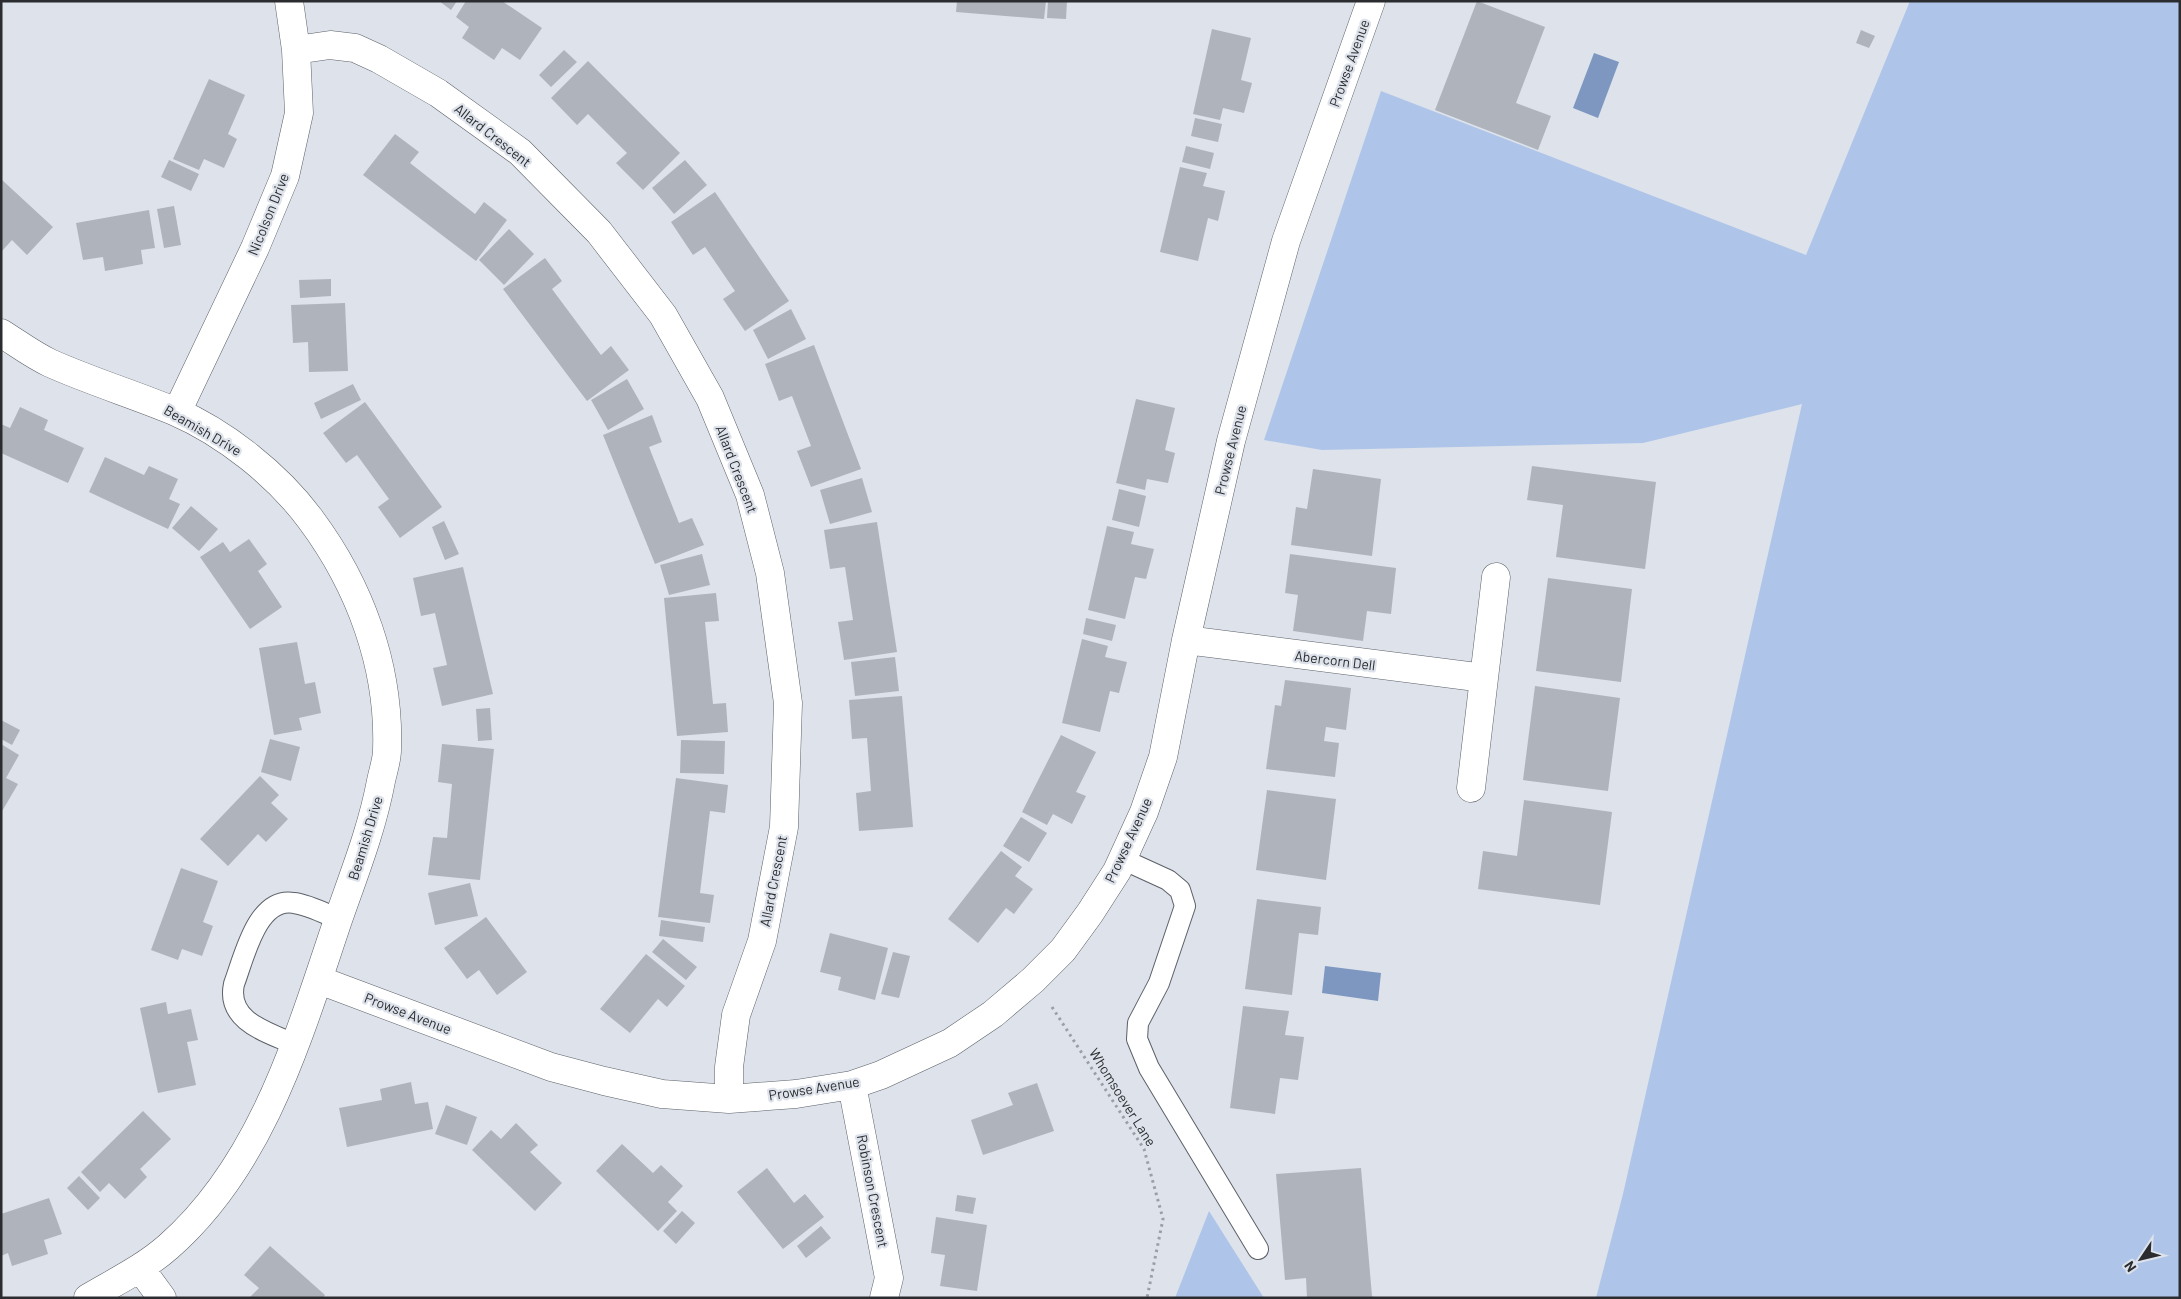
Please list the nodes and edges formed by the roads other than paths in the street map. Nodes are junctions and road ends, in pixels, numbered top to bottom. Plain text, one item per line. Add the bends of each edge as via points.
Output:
1 (289, 1) edge
2 (1371, 1) edge
3 (296, 50) junction
4 (1, 333) edge
5 (177, 412) junction
6 (1496, 577) dead end
7 (1186, 640) junction
8 (1484, 678) junction
9 (1470, 788) dead end
10 (1122, 859) junction
11 (338, 919) junction
12 (318, 980) junction
13 (294, 1044) junction
14 (852, 1085) junction
15 (729, 1099) junction
16 (1258, 1249) dead end
17 (140, 1268) junction
18 (88, 1298) edge
19 (162, 1298) edge
20 (884, 1298) edge

1 - 3 street, Nicolson Drive
2 - 7 street, Prowse Avenue via 1286,241 1231,441
3 - 5 street, Nicolson Drive via 299,113 285,176 255,248
3 - 15 street, Allard Crescent via 330,45 355,48 379,58 438,93 520,152 599,232 663,315 710,398 750,495 770,573 788,704 784,827 762,941 736,1015 728,1066
4 - 5 street, Beamish Drive via 48,362
5 - 11 street, Beamish Drive via 235,446 277,481 311,519 348,578 369,628 384,687 387,752 374,817
6 - 8 street
7 - 8 street, Abercorn Dell
7 - 10 street, Prowse Avenue via 1163,757 1144,812
8 - 9 street
10 - 14 street, Prowse Avenue via 1090,913 1068,942 1033,980 993,1014 909,1064
10 - 16 lane via 1168,880 1180,890 1185,906 1159,984 1138,1023 1138,1039 1149,1068
11 - 12 street, Beamish Drive
11 - 13 lane via 294,902 283,902 270,908 260,919 234,984 235,1007 242,1016 254,1026
12 - 13 street, Beamish Drive
12 - 15 street, Prowse Avenue via 551,1067 662,1094
13 - 17 street, Beamish Drive via 250,1145 220,1189 194,1222
14 - 15 street, Prowse Avenue via 796,1094
14 - 20 street, Robinson Crescent via 889,1278
17 - 18 street, Beamish Drive
17 - 19 street

